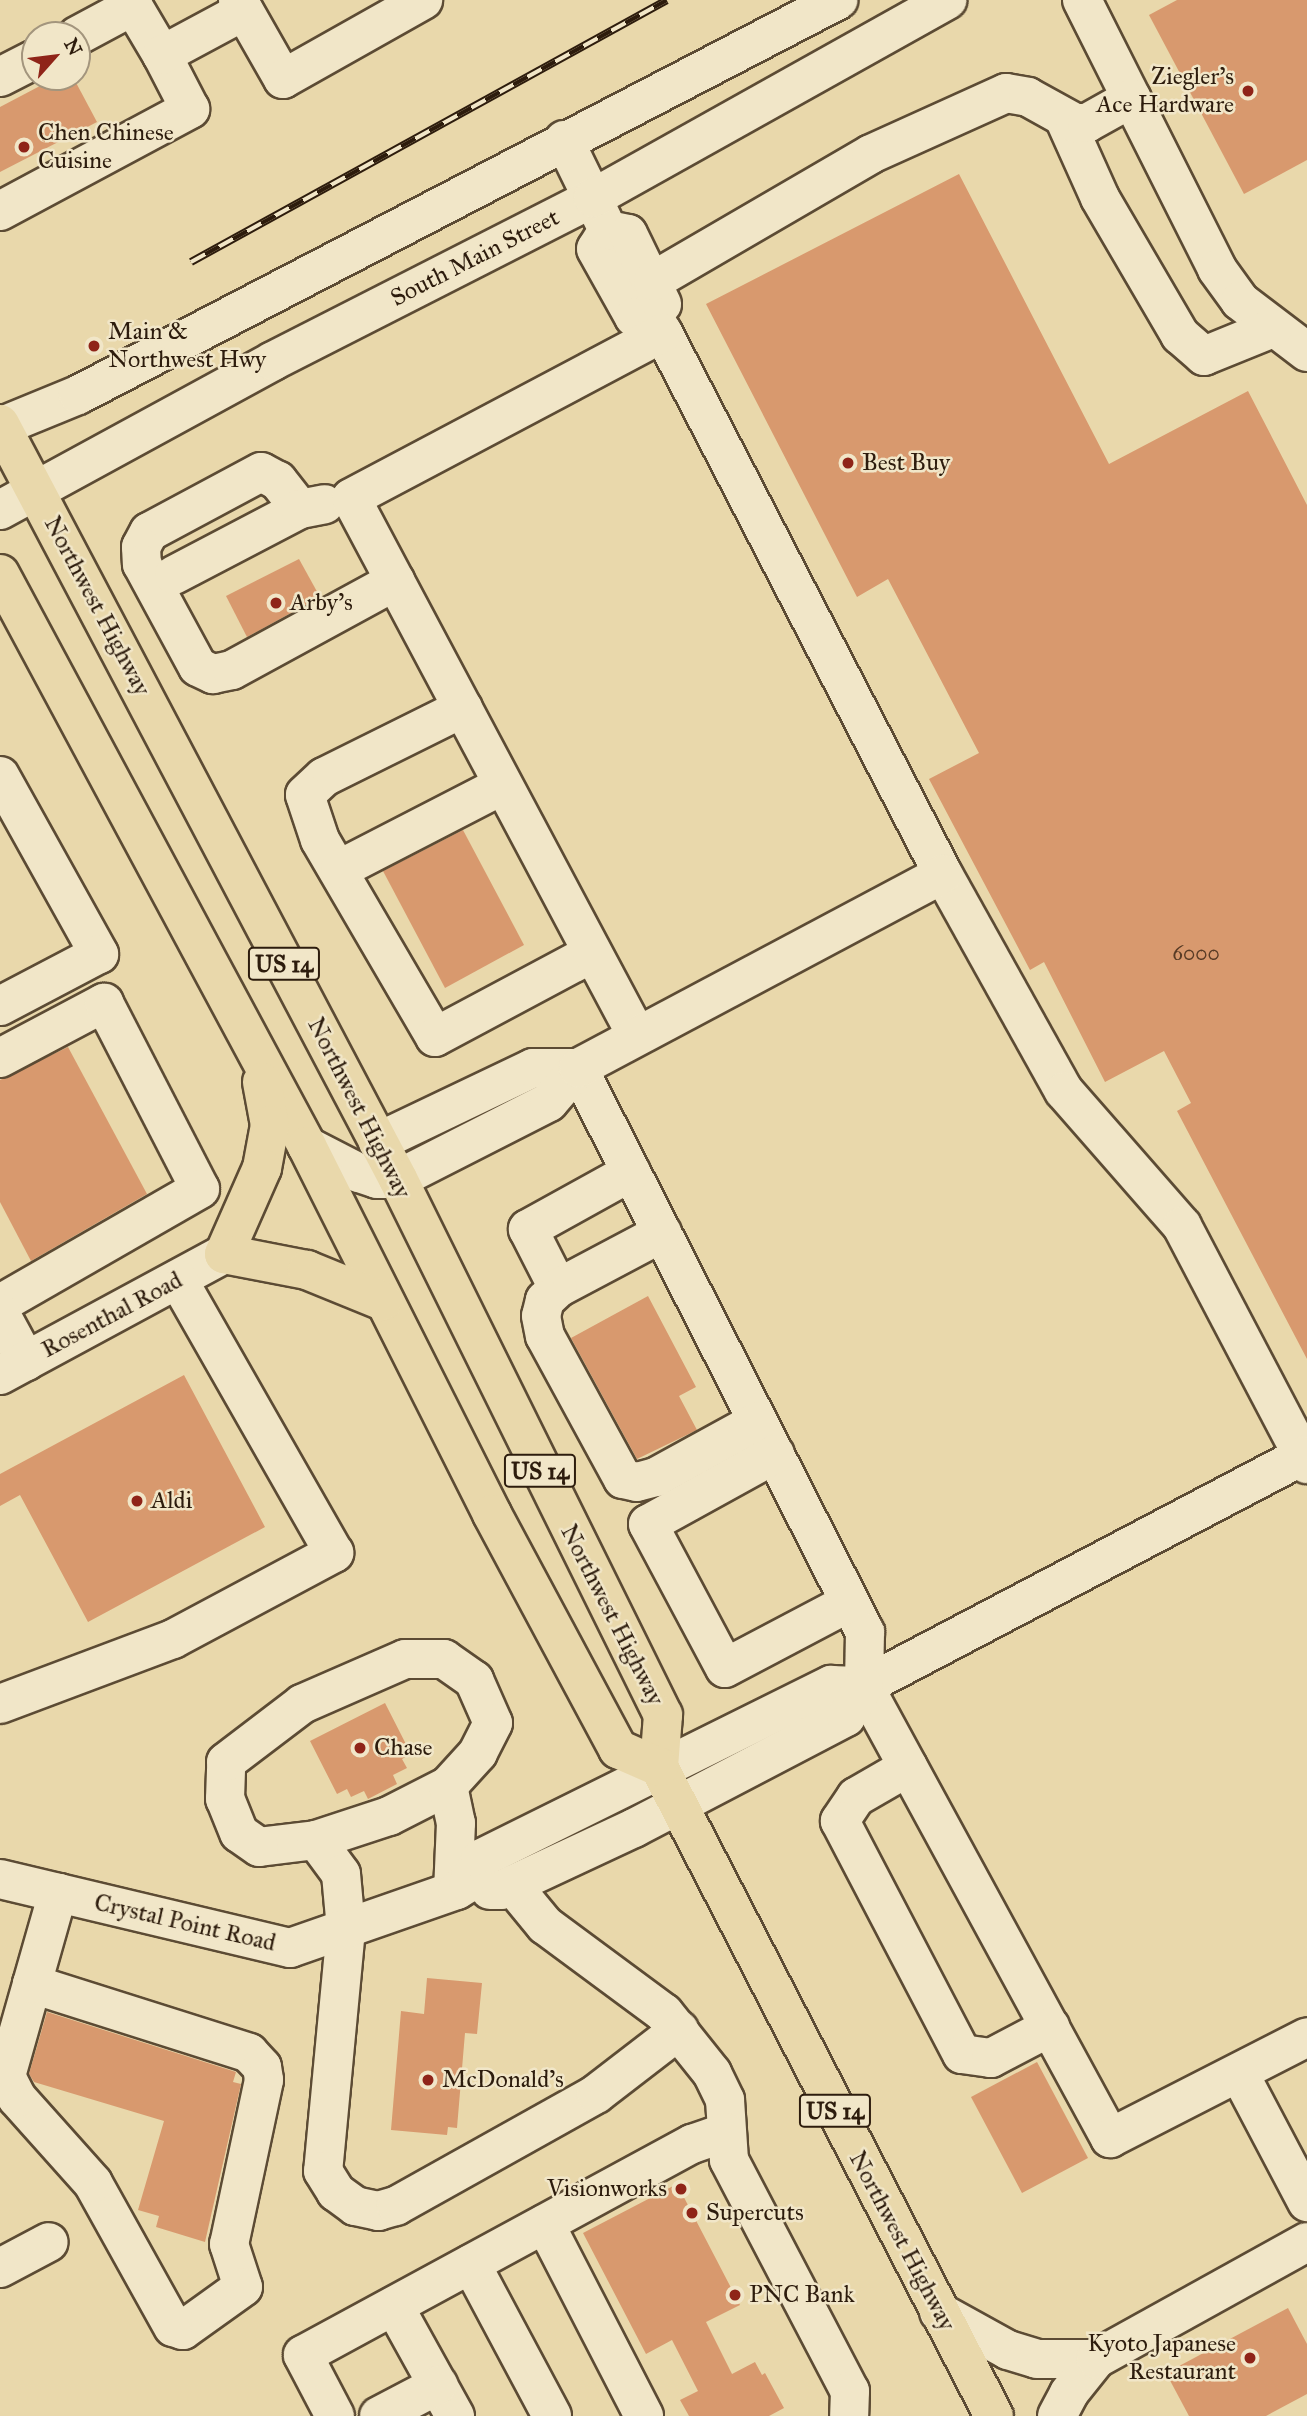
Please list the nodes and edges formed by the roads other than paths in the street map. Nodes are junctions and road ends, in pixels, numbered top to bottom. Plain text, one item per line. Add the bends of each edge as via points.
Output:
1 (423, 0) edge
2 (838, 0) edge
3 (947, 0) edge
4 (1082, 0) edge
5 (241, 6) edge
6 (91, 28) edge
7 (162, 55) junction
8 (21, 66) edge
9 (0, 77) edge
10 (1132, 99) junction
11 (1065, 120) junction
12 (564, 141) junction
13 (0, 211) edge
14 (601, 214) junction
15 (653, 281) junction
16 (660, 328) junction
17 (1273, 328) junction
18 (1307, 352) edge
19 (0, 426) edge
20 (37, 492) junction
21 (351, 498) junction
22 (300, 509) junction
23 (0, 510) edge
24 (0, 574) edge
25 (174, 575) dead end
26 (395, 581) junction
27 (463, 708) junction
28 (0, 776) edge
29 (503, 785) junction
30 (340, 869) junction
31 (943, 874) junction
32 (592, 953) junction
33 (0, 1006) edge
34 (637, 1037) junction
35 (256, 1051) junction
36 (0, 1058) edge
37 (578, 1068) junction
38 (378, 1142) junction
39 (307, 1146) junction
40 (631, 1172) junction
41 (398, 1179) junction
42 (662, 1233) junction
43 (224, 1254) junction
44 (178, 1279) junction
45 (558, 1288) junction
46 (383, 1301) junction
47 (0, 1304) edge
48 (0, 1312) edge
49 (13, 1368) edge
50 (766, 1438) junction
51 (1305, 1460) edge
52 (623, 1479) junction
53 (648, 1524) junction
54 (850, 1602) junction
55 (864, 1686) junction
56 (0, 1704) edge
57 (659, 1767) junction
58 (908, 1767) junction
59 (448, 1786) junction
60 (678, 1804) junction
61 (316, 1840) junction
62 (0, 1879) edge
63 (512, 1885) junction
64 (455, 1891) junction
65 (58, 1893) junction
66 (346, 1929) junction
67 (32, 1984) junction
68 (1050, 2027) junction
69 (679, 2030) junction
70 (1307, 2037) edge
71 (1239, 2073) junction
72 (726, 2132) junction
73 (1307, 2202) edge
74 (545, 2224) junction
75 (49, 2242) dead end
76 (1307, 2242) edge
77 (471, 2264) junction
78 (0, 2267) edge
79 (394, 2306) junction
80 (939, 2312) junction
81 (1097, 2360) junction
82 (446, 2400) edge
83 (335, 2416) edge
84 (379, 2416) edge
85 (552, 2416) edge
86 (644, 2416) edge
87 (849, 2416) edge
88 (994, 2416) edge
89 (1057, 2416) edge

1 - 5 street via 283,79
2 - 12 street
3 - 14 street, South Main Street
4 - 10 street
5 - 7 street
6 - 7 street via 133,6
7 - 13 street via 190,109
8 - 9 street
10 - 11 street via 1087,122
10 - 17 street via 1217,269 1240,301
11 - 15 street via 1028,97 1006,93 871,154
11 - 17 street via 1100,198 1180,335 1204,356
12 - 14 street
12 - 19 street via 78,395
14 - 15 street via 628,234
14 - 16 street via 596,249 634,317
14 - 20 street, South Main Street via 273,361
15 - 16 street via 664,300
16 - 21 street
16 - 31 street
17 - 18 street
19 - 20 main road, Northwest Highway / US 14
20 - 23 street, South Main Street
20 - 38 main road, Northwest Highway / US 14
21 - 22 street
21 - 26 street
22 - 25 street
22 - 26 street via 278,481 261,472 149,532 141,547 142,564 198,667 213,674 232,670
24 - 35 main road, US 14
26 - 27 street
27 - 29 street
27 - 30 street via 324,777 305,796 320,840
28 - 33 street via 99,954
29 - 30 street
29 - 32 street
30 - 32 street via 435,1037
31 - 34 street
31 - 51 street via 1063,1091 1182,1226
32 - 34 street
34 - 37 street
35 - 39 main road, US 14
35 - 43 main road via 270,1125 262,1168
36 - 47 street via 104,1003 200,1189
37 - 38 street via 533,1068
37 - 40 street
37 - 41 street via 550,1102
38 - 41 main road, Northwest Highway / US 14
39 - 41 street via 377,1180
39 - 46 main road, US 14
40 - 42 street
40 - 45 street via 528,1229
41 - 57 main road, Northwest Highway / US 14 via 663,1716
42 - 45 street
42 - 50 street
43 - 44 street, Rosenthal Road
43 - 46 main road via 307,1270
44 - 49 street, Rosenthal Road
44 - 56 street via 334,1553 173,1639
45 - 52 street via 545,1300 541,1316 545,1336
46 - 57 main road, US 14 via 618,1749
48 - 49 street
50 - 52 street via 637,1482
50 - 53 street
50 - 54 street
51 - 55 street
52 - 53 street
53 - 54 street via 725,1668
54 - 55 street via 865,1632
55 - 57 street via 831,1685
55 - 58 street
55 - 60 street via 846,1717
57 - 60 main road, Northwest Highway / US 14
57 - 64 street via 480,1859 468,1883
58 - 68 street
58 - 68 street via 856,1797 840,1821 962,2054 991,2058
59 - 61 street via 389,1816
59 - 61 street via 478,1754 493,1723 474,1680 444,1659 405,1659 302,1704 226,1762 225,1799 239,1833 259,1847
59 - 64 street via 456,1823
60 - 63 street
60 - 80 main road, Northwest Highway / US 14
61 - 66 street via 341,1874
62 - 65 street, Crystal Point Road
63 - 64 street via 501,1890
63 - 69 street via 544,1925 654,2005
64 - 66 street, Crystal Point Road
65 - 66 street, Crystal Point Road via 290,1948
65 - 67 street
66 - 69 street via 323,2171 336,2192 355,2206 378,2211 396,2206 596,2094
67 - 67 street via 6,2076 17,2098 93,2183 173,2327 183,2330 243,2287 229,2244 264,2080 262,2067 249,2053
68 - 71 street via 1110,2138
69 - 72 street via 712,2073 725,2100
70 - 71 street
71 - 73 street
72 - 74 street via 692,2144
72 - 87 street via 729,2160 850,2391
74 - 77 street
74 - 86 street
75 - 78 street
76 - 81 street
77 - 79 street
77 - 85 street
79 - 82 street
79 - 83 street via 303,2355
80 - 81 street via 1008,2350 1037,2358
80 - 88 main road, Northwest Highway / US 14
81 - 89 street via 1069,2393
82 - 84 street

